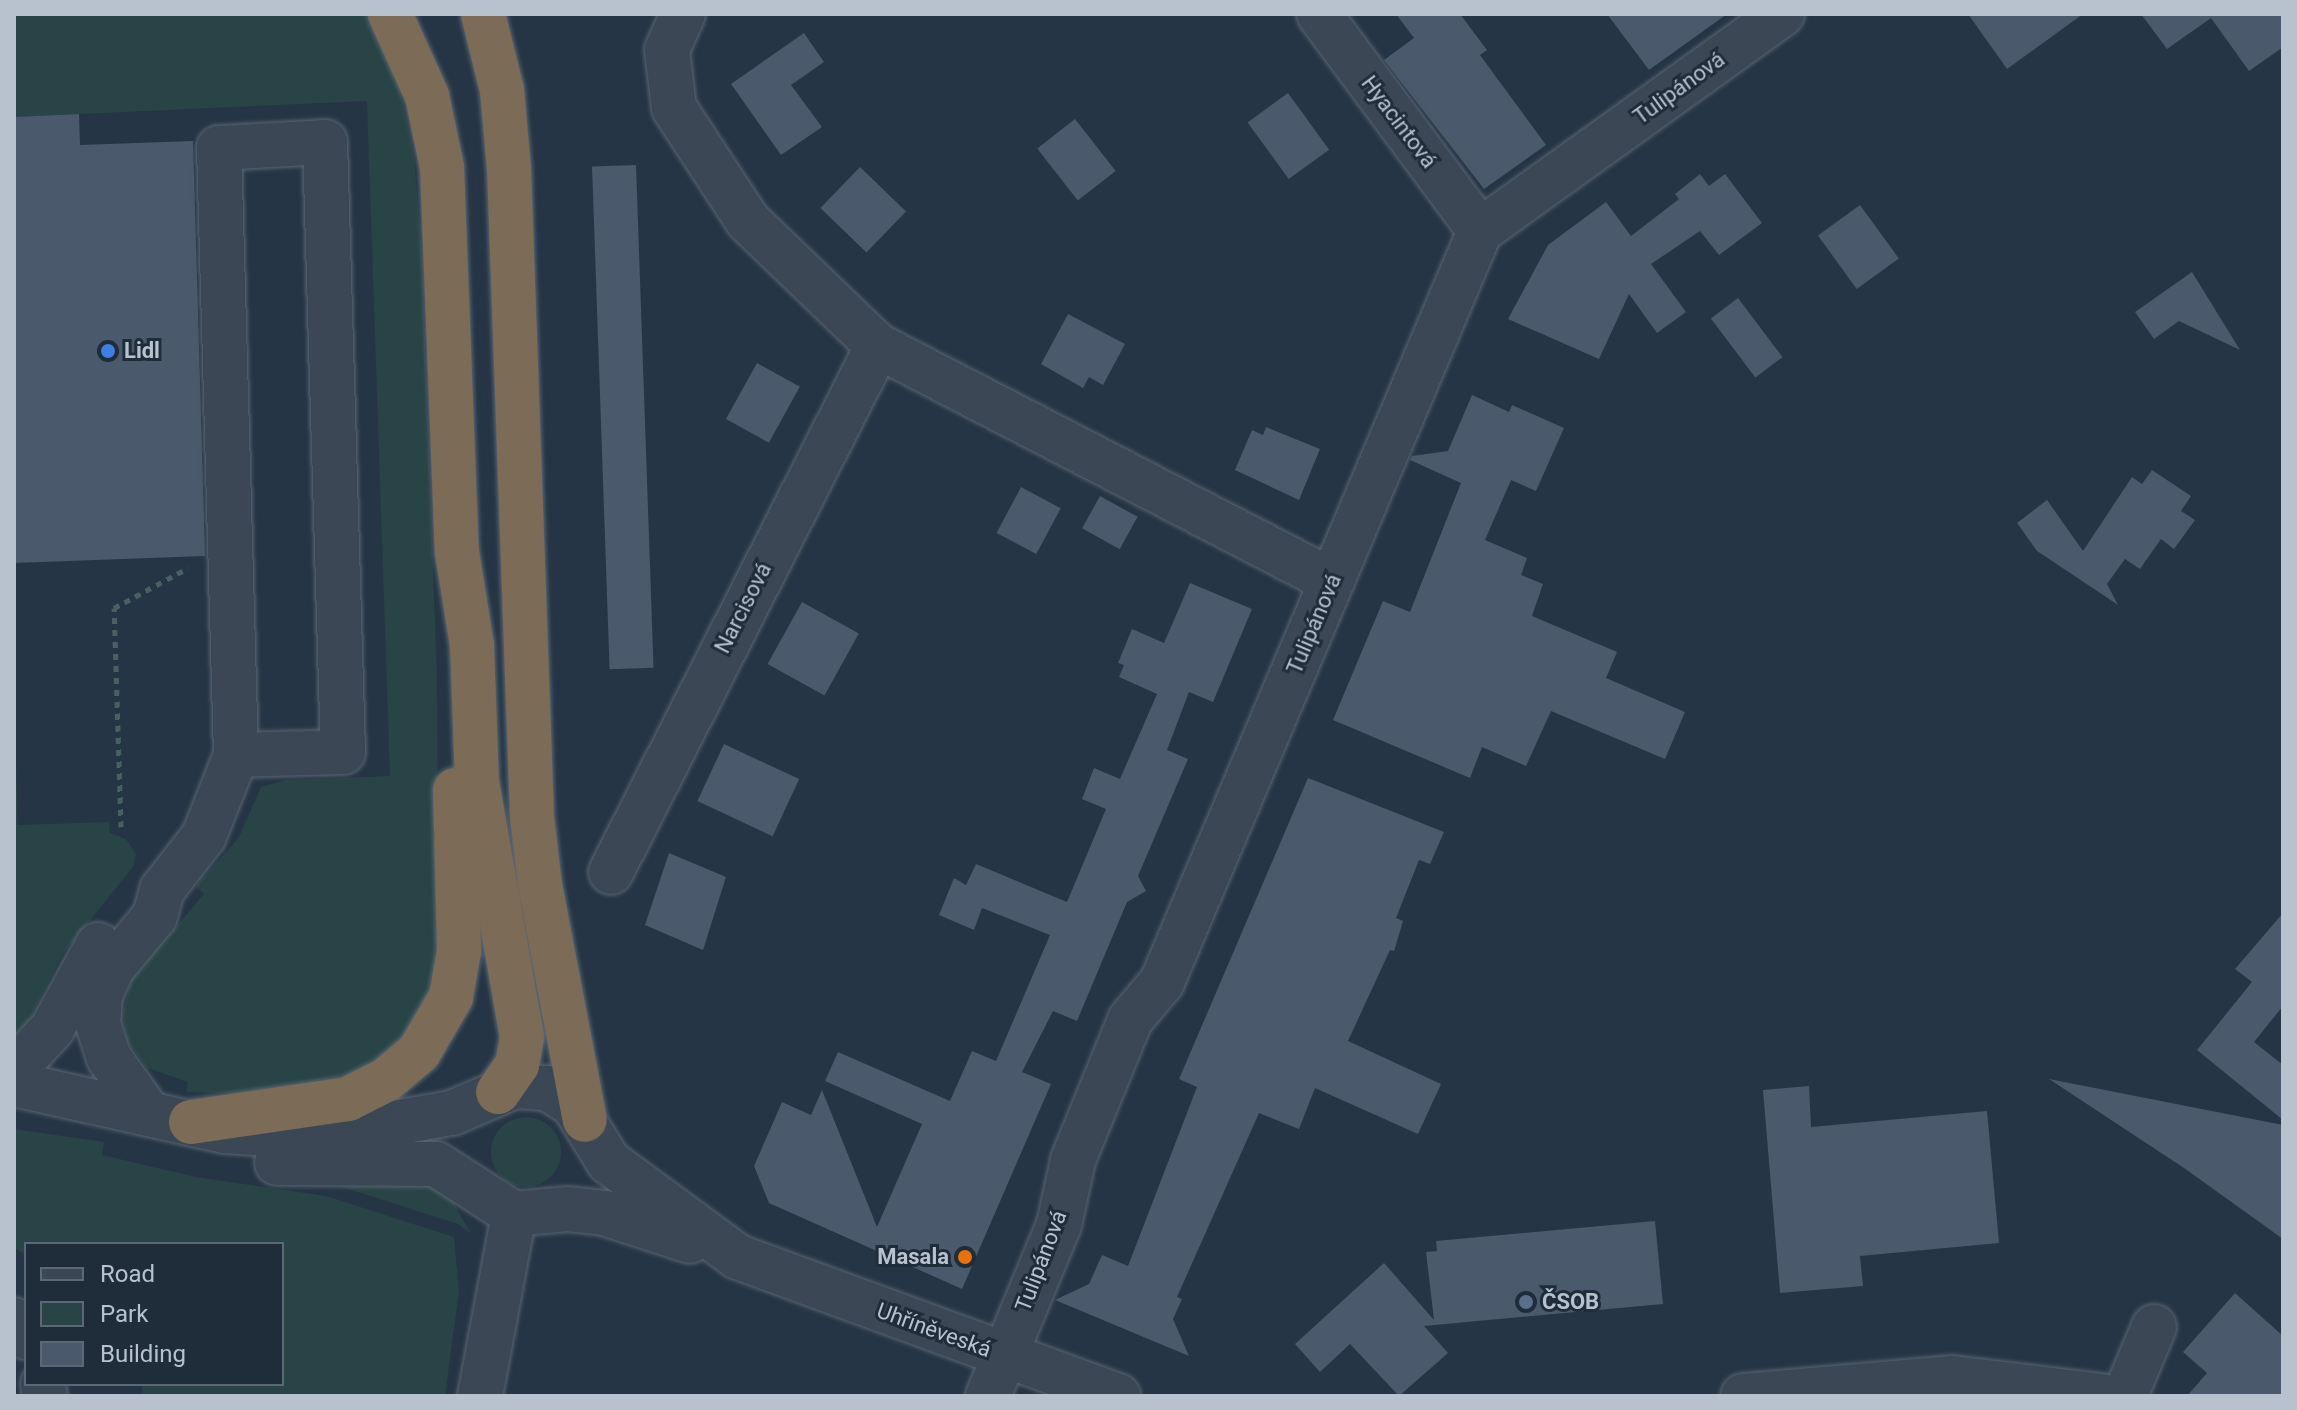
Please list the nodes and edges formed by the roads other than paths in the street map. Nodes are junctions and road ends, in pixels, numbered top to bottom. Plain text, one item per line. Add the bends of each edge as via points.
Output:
1 (390, 14) edge
2 (483, 14) edge
3 (683, 14) edge
4 (1319, 14) edge
5 (1782, 14) edge
6 (1480, 231) junction
7 (878, 346) junction
8 (457, 552) junction
9 (1332, 581) junction
10 (236, 755) junction
11 (611, 872) dead end
12 (162, 890) junction
13 (14, 1070) edge
14 (14, 1084) edge
15 (492, 1096) junction
16 (14, 1109) edge
17 (170, 1118) junction
18 (588, 1128) junction
19 (473, 1186) junction
20 (531, 1214) junction
21 (744, 1260) junction
22 (2154, 1327) dead end
23 (1003, 1356) junction
24 (480, 1396) edge
25 (988, 1396) edge
26 (1118, 1396) edge
27 (1743, 1396) edge
28 (2102, 1396) edge
29 (2125, 1396) edge

1 - 8 highway via 427,96 442,167
2 - 18 highway via 507,127 532,817 540,885
3 - 7 street via 667,50 674,108 748,221
4 - 6 street, Hyacintová
5 - 6 street, Tulipánová
6 - 9 street, Tulipánová
7 - 9 street
7 - 11 street, Narcisová
8 - 15 highway via 472,646 480,811 522,1037 517,1065
8 - 17 highway via 449,647 459,951 443,1017 404,1066 348,1099
9 - 23 street, Tulipánová via 1162,982 1130,1020 1073,1160 1059,1225
10 - 10 street via 343,752 325,142 219,148
10 - 12 street via 204,836
12 - 13 street via 138,899 90,954 52,1029
12 - 17 street via 155,916 104,982 98,1011 109,1058
14 - 17 street
15 - 17 street via 386,1128 314,1137 252,1135
15 - 18 street via 515,1086 547,1088 573,1104
15 - 19 street via 472,1115 462,1148
16 - 19 street via 245,1160 319,1166 436,1164
18 - 20 street via 588,1175 566,1203
18 - 21 street via 609,1162 639,1189
19 - 20 street via 486,1201
20 - 21 street via 568,1209 604,1213
20 - 24 street
21 - 23 street, Uhříněveská
22 - 29 street
23 - 25 street, Tulipánová
23 - 26 street, Uhříněveská
27 - 28 street via 1953,1378

